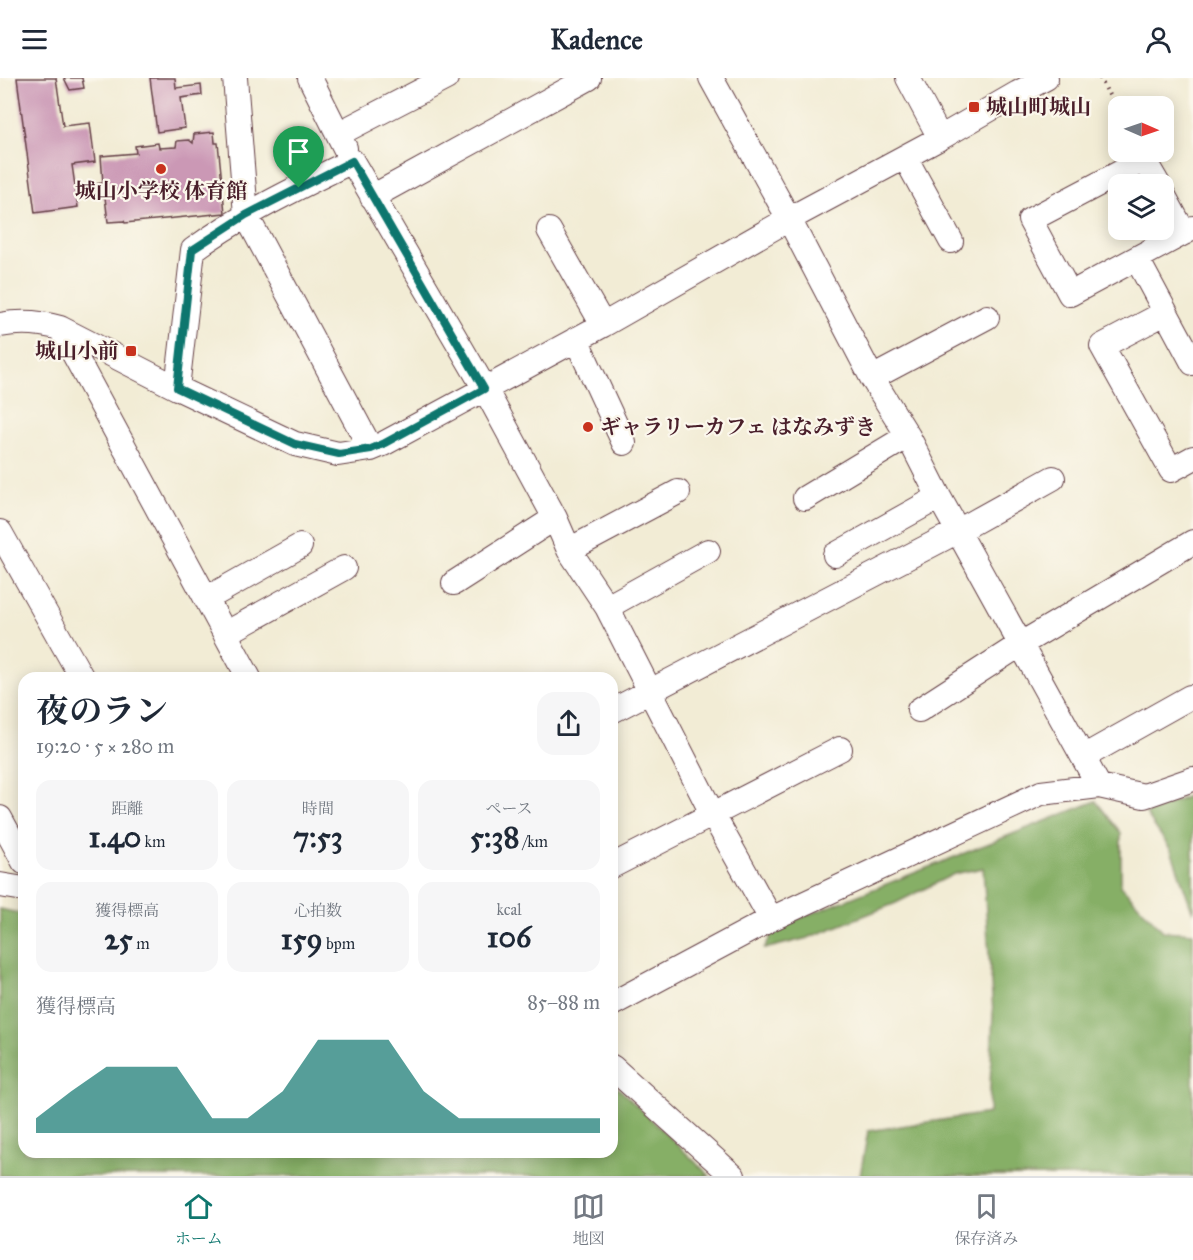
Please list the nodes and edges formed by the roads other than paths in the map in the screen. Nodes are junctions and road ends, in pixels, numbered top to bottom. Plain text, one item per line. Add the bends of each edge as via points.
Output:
1 (235, 78) edge
2 (310, 78) edge
3 (446, 78) edge
4 (589, 78) edge
5 (711, 78) edge
6 (908, 78) edge
7 (1046, 78) edge
8 (1017, 85) edge
9 (338, 134) junction
10 (940, 138) junction
11 (905, 157) junction
12 (352, 161) junction
13 (1117, 174) edge
14 (1152, 174) edge
15 (1108, 179) edge
16 (372, 196) junction
17 (1174, 210) edge
18 (246, 215) junction
19 (789, 219) junction
20 (549, 230) dead end
21 (1189, 230) edge
22 (951, 241) dead end
23 (1137, 259) junction
24 (1165, 313) junction
25 (987, 317) dead end
26 (0, 325) edge
27 (603, 325) junction
28 (60, 328) junction
29 (576, 339) junction
30 (1193, 363) edge
31 (872, 378) junction
32 (177, 388) junction
33 (484, 389) junction
34 (908, 436) junction
35 (624, 443) dead end
36 (371, 449) junction
37 (1193, 458) edge
38 (1053, 478) dead end
39 (678, 492) dead end
40 (939, 497) junction
41 (805, 498) dead end
42 (555, 518) junction
43 (958, 531) junction
44 (0, 532) edge
45 (1193, 542) edge
46 (300, 546) dead end
47 (569, 550) junction
48 (708, 550) dead end
49 (835, 555) dead end
50 (344, 568) dead end
51 (454, 583) dead end
52 (206, 599) junction
53 (607, 607) junction
54 (225, 634) junction
55 (1021, 644) junction
56 (79, 672) edge
57 (246, 672) edge
58 (650, 692) junction
59 (1190, 697) dead end
60 (618, 708) edge
61 (919, 710) dead end
62 (840, 749) dead end
63 (1083, 757) junction
64 (1193, 779) edge
65 (1099, 786) junction
66 (712, 814) junction
67 (0, 818) edge
68 (18, 851) edge
69 (618, 863) edge
70 (0, 885) edge
71 (18, 888) edge
72 (771, 919) junction
73 (618, 1001) edge
74 (618, 1072) edge
75 (733, 1176) edge

1 - 18 street
2 - 9 street
3 - 9 street
4 - 16 street
5 - 19 street
6 - 10 street
7 - 8 street
8 - 10 street
9 - 12 street
10 - 11 street
11 - 19 street
11 - 22 street
12 - 16 street
12 - 18 street
13 - 14 street via 1144,160
15 - 23 street via 1030,220 1070,294
16 - 33 street
17 - 21 street
18 - 32 street via 192,250
18 - 36 street
19 - 27 street
19 - 31 street
20 - 27 street
21 - 23 street
23 - 24 street
24 - 30 street
24 - 37 street via 1102,346 1171,470
25 - 31 street
26 - 28 street via 29,322
27 - 29 street
28 - 32 street
28 - 52 street
29 - 33 street
29 - 35 street
31 - 34 street
32 - 36 street via 295,444 339,454
33 - 36 street
33 - 42 street
34 - 40 street
34 - 41 street
38 - 43 street
39 - 47 street
40 - 43 street
40 - 49 street
42 - 47 street
42 - 51 street
43 - 55 street
43 - 58 street
44 - 56 street
45 - 55 street
46 - 52 street
47 - 53 street
48 - 53 street
50 - 54 street
52 - 54 street
53 - 58 street
54 - 57 street
55 - 61 street
55 - 63 street
58 - 60 street
58 - 66 street
59 - 63 street
62 - 66 street
63 - 65 street
64 - 65 street via 1144,796
65 - 72 street via 1041,793
66 - 69 street
66 - 72 street
67 - 68 street
70 - 71 street
72 - 73 street
74 - 75 street

